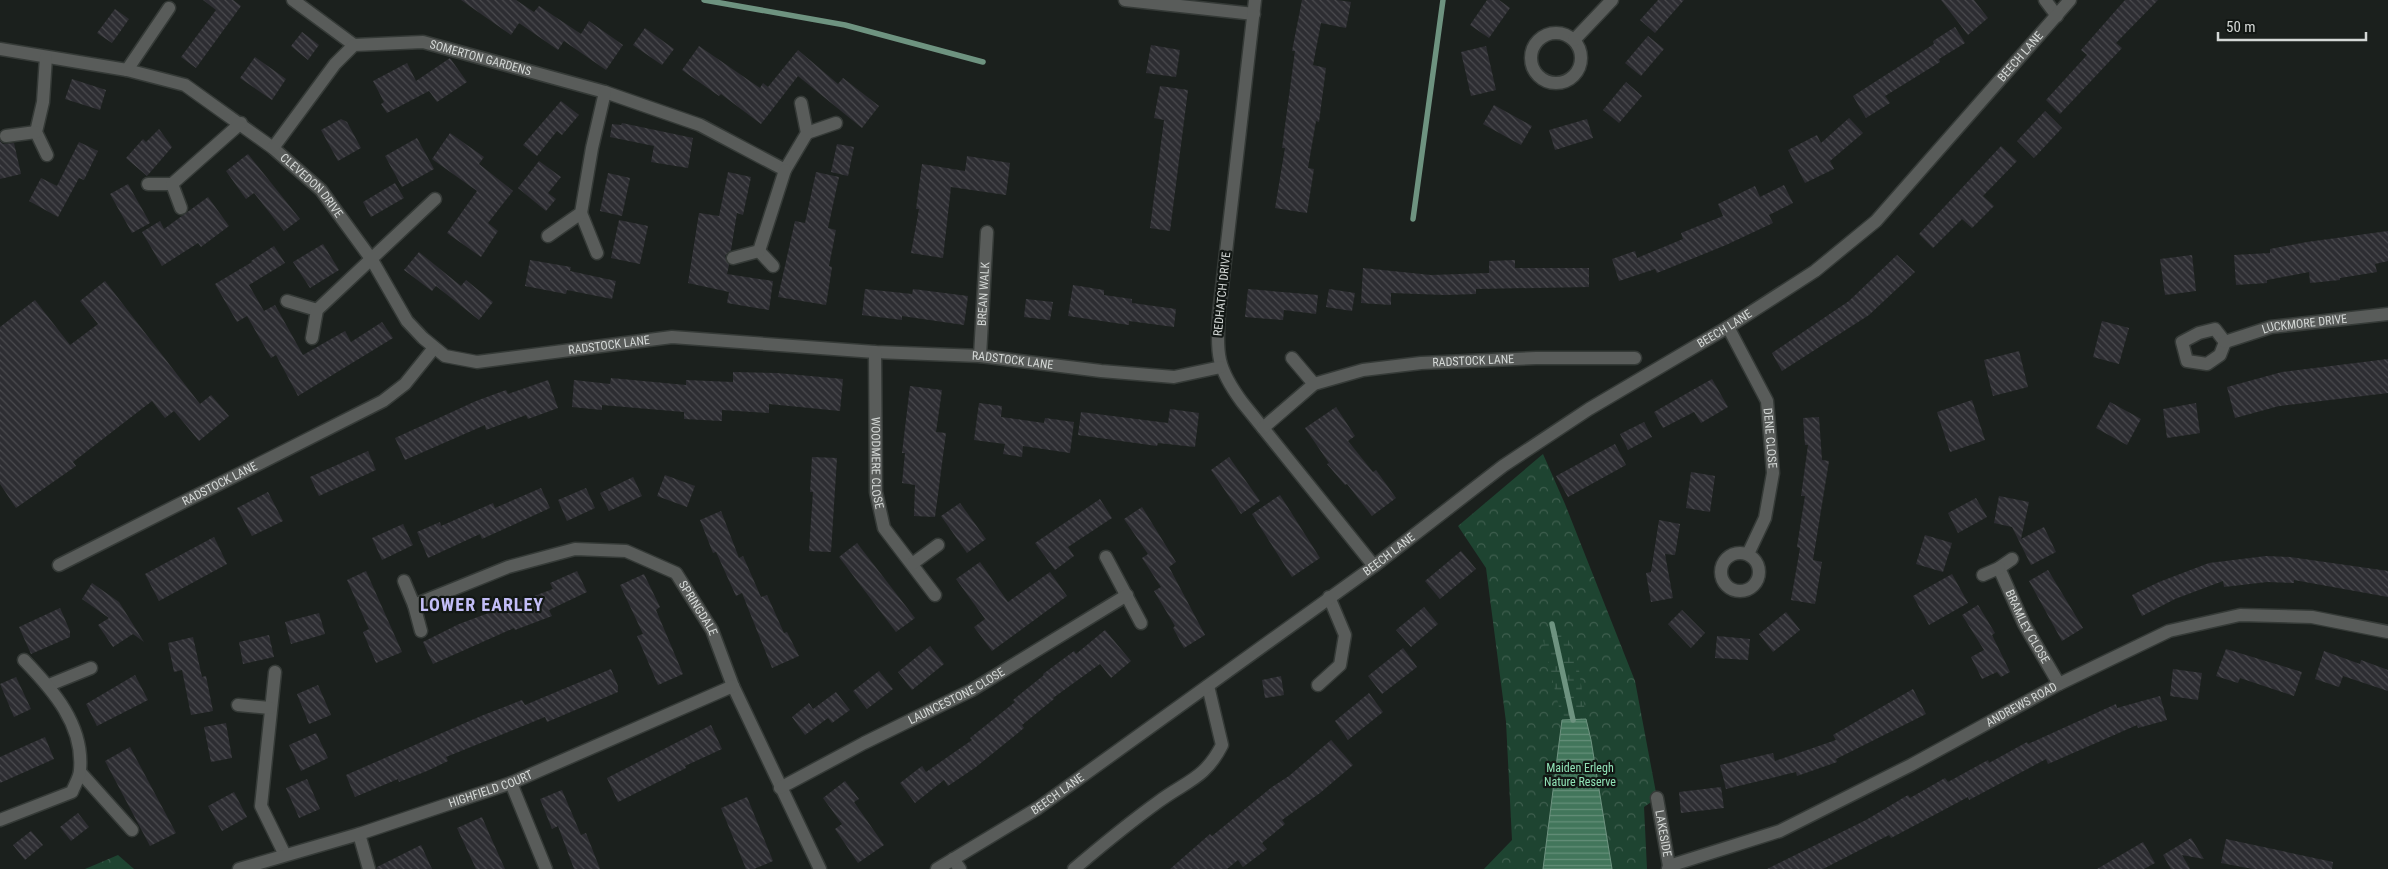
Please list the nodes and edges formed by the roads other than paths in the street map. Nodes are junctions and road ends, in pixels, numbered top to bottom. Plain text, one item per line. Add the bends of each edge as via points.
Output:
1 (293, 0) edge
2 (1125, 0) edge
3 (1255, 0) edge
4 (1612, 0) edge
5 (2045, 0) edge
6 (2070, 0) edge
7 (170, 8) dead end
8 (1254, 14) junction
9 (2057, 16) junction
10 (1574, 40) junction
11 (354, 45) junction
12 (0, 49) edge
13 (46, 58) junction
14 (127, 70) junction
15 (605, 92) junction
16 (801, 103) dead end
17 (241, 123) junction
18 (836, 123) dead end
19 (36, 132) junction
20 (808, 134) junction
21 (6, 136) dead end
22 (273, 148) junction
23 (46, 155) dead end
24 (785, 170) junction
25 (148, 184) dead end
26 (172, 184) junction
27 (435, 199) dead end
28 (181, 208) dead end
29 (581, 214) junction
30 (987, 232) dead end
31 (548, 236) dead end
32 (759, 251) junction
33 (597, 253) dead end
34 (733, 258) dead end
35 (372, 260) junction
36 (773, 266) dead end
37 (287, 301) dead end
38 (317, 310) junction
39 (2388, 314) edge
40 (1728, 326) junction
41 (312, 338) dead end
42 (2225, 342) dead end
43 (434, 348) junction
44 (875, 352) junction
45 (980, 356) junction
46 (1292, 358) dead end
47 (1635, 358) dead end
48 (1221, 367) junction
49 (1314, 384) junction
50 (1263, 428) junction
51 (938, 545) dead end
52 (1748, 554) dead end
53 (1106, 557) dead end
54 (2012, 559) dead end
55 (912, 564) junction
56 (59, 565) dead end
57 (1374, 566) junction
58 (1999, 568) junction
59 (1983, 575) dead end
60 (404, 581) dead end
61 (935, 595) dead end
62 (1127, 595) junction
63 (1329, 597) junction
64 (414, 605) junction
65 (1141, 623) dead end
66 (421, 631) dead end
67 (2388, 632) edge
68 (24, 660) dead end
69 (91, 668) dead end
70 (275, 672) dead end
71 (2059, 684) junction
72 (49, 685) junction
73 (1318, 685) dead end
74 (733, 686) junction
75 (1208, 686) junction
76 (238, 705) dead end
77 (270, 708) junction
78 (80, 772) junction
79 (511, 783) junction
80 (780, 788) junction
81 (1657, 798) dead end
82 (0, 820) edge
83 (132, 830) dead end
84 (359, 834) junction
85 (284, 855) junction
86 (957, 864) edge
87 (1668, 868) edge
88 (239, 869) edge
89 (369, 869) edge
90 (546, 869) edge
91 (820, 869) edge
92 (937, 869) edge
93 (1074, 869) edge

1 - 11 street
2 - 8 street
3 - 8 street, REDHATCH DRIVE
4 - 10 street
5 - 9 street
6 - 9 street, BEECH LANE
7 - 14 street
8 - 48 street, REDHATCH DRIVE via 1219,313 1217,344
9 - 40 street, BEECH LANE via 1876,221 1815,271
10 - 10 street via 1558,32 1541,36 1531,51 1532,68 1544,81 1562,83 1577,73 1581,56
11 - 15 street, SOMERTON GARDENS via 423,42
11 - 22 street via 335,64
12 - 13 street, CLEVEDON DRIVE
13 - 14 street, CLEVEDON DRIVE
13 - 19 street via 43,102
14 - 17 street, CLEVEDON DRIVE via 184,86
15 - 24 street, SOMERTON GARDENS via 700,125
15 - 29 street
16 - 20 street
17 - 22 street, CLEVEDON DRIVE
17 - 26 street
18 - 20 street
19 - 21 street
19 - 23 street
20 - 24 street
22 - 35 street, CLEVEDON DRIVE via 322,190
24 - 32 street
25 - 26 street
26 - 28 street
27 - 35 street
29 - 31 street
29 - 33 street
30 - 45 street, BREAN WALK
32 - 34 street
32 - 36 street
35 - 38 street
35 - 43 street, CLEVEDON DRIVE via 407,321
37 - 38 street
38 - 41 street
39 - 42 street, LUCKMORE DRIVE via 2271,327
40 - 52 street, DENE CLOSE via 1767,401 1771,446 1773,473 1765,518
40 - 57 street, BEECH LANE via 1597,404 1503,466
43 - 44 street, RADSTOCK LANE via 445,356 477,362 672,338
43 - 56 street, RADSTOCK LANE via 405,384 383,401
44 - 45 street, RADSTOCK LANE
44 - 55 street, WOODMERE CLOSE via 876,492 884,528
45 - 48 street, RADSTOCK LANE via 1174,377
46 - 49 street
47 - 49 street, RADSTOCK LANE via 1421,363 1363,370
48 - 50 street, REDHATCH DRIVE via 1229,384
49 - 50 street, RADSTOCK LANE
50 - 57 street, REDHATCH DRIVE
51 - 55 street
53 - 62 street
54 - 58 street
55 - 61 street, WOODMERE CLOSE
57 - 63 street, BEECH LANE
58 - 59 street
58 - 71 street, BRAMLEY CLOSE via 2024,624
60 - 64 street
62 - 65 street
62 - 80 street, LAUNCESTONE CLOSE via 972,690
63 - 73 street via 1345,635 1340,665
63 - 75 street, BEECH LANE
64 - 66 street
64 - 74 street, SPRINGDALE via 508,567 575,548 626,551 676,573 712,630
67 - 71 street, ANDREWS ROAD via 2312,617 2240,615 2169,631
68 - 72 street
69 - 72 street
70 - 77 street
71 - 87 street, ANDREWS ROAD via 1911,765 1780,831
72 - 78 street via 67,712 78,742
74 - 79 street, HIGHFIELD COURT
74 - 80 street, SPRINGDALE
75 - 86 street, BEECH LANE
75 - 93 street via 1222,745 1214,762 1200,775 1160,800
76 - 77 street
77 - 85 street via 261,806
78 - 82 street via 72,792
78 - 83 street
79 - 84 street, HIGHFIELD COURT
79 - 90 street
80 - 91 street, SPRINGDALE
81 - 87 street, LAKESIDE
84 - 85 street, HIGHFIELD COURT
84 - 89 street
85 - 88 street, HIGHFIELD COURT
86 - 92 street, BEECH LANE

